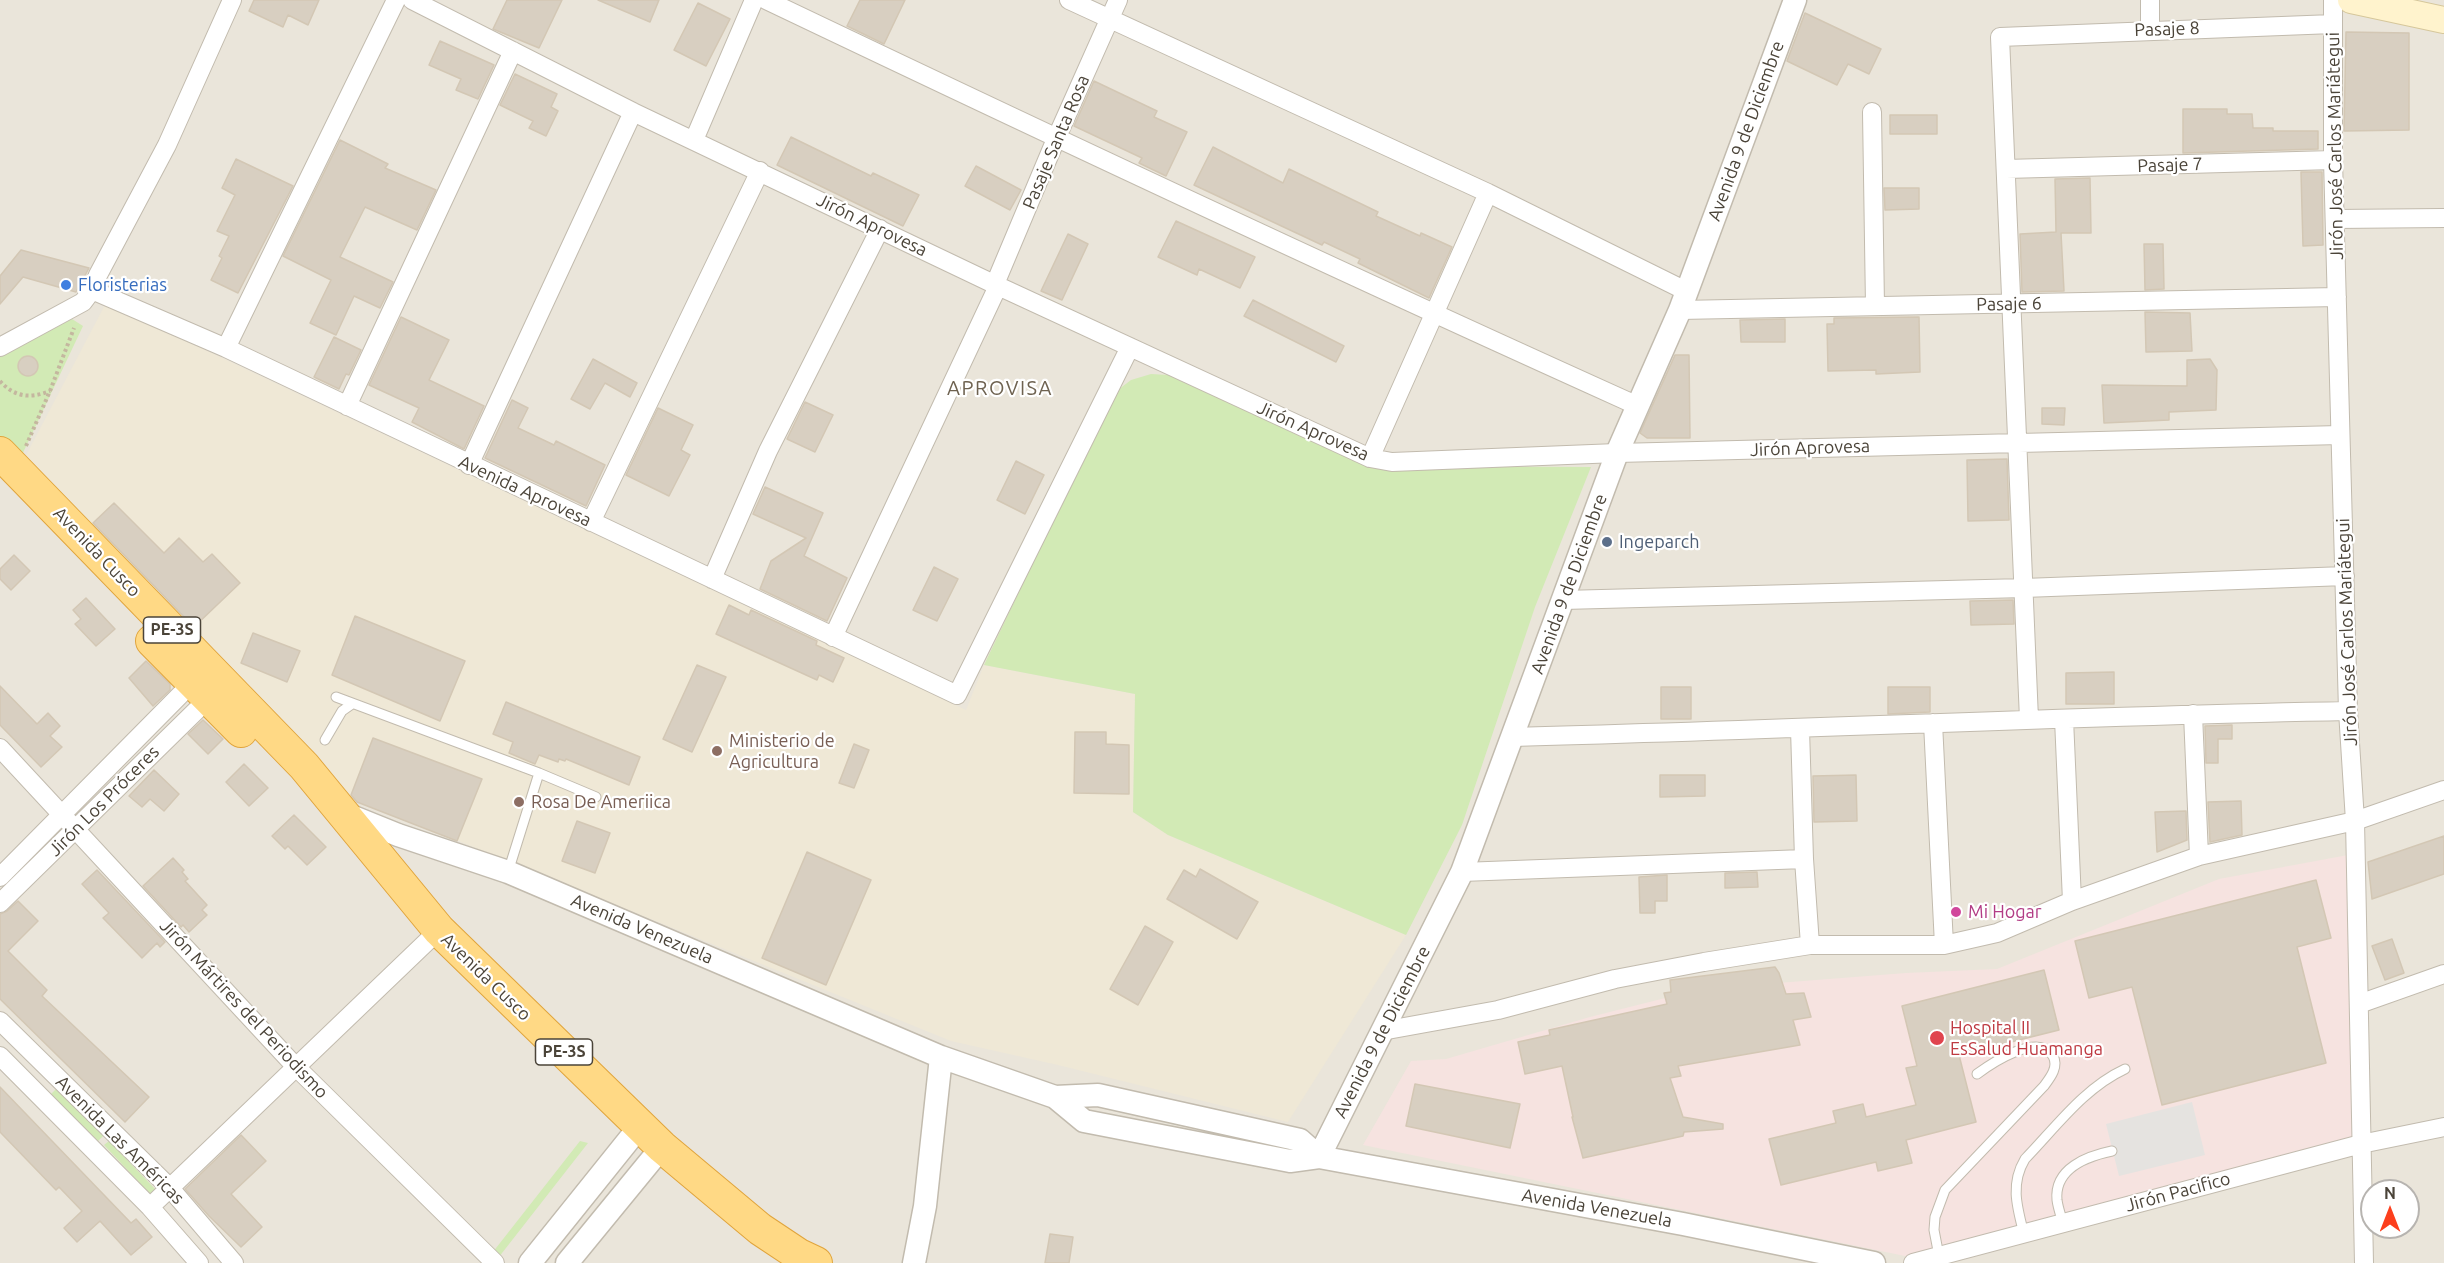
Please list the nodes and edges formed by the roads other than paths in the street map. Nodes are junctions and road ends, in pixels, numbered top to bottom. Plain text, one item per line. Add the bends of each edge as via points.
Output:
1 (232, 0) edge
2 (396, 0) edge
3 (412, 0) edge
4 (754, 0) edge
5 (766, 0) edge
6 (1069, 0) edge
7 (1118, 0) edge
8 (1795, 0) edge
9 (2150, 0) edge
10 (2333, 0) edge
11 (2351, 0) edge
12 (1109, 19) junction
13 (2444, 20) edge
14 (2333, 24) junction
15 (2150, 30) junction
16 (513, 51) junction
17 (633, 112) junction
18 (1872, 112) dead end
19 (1056, 139) junction
20 (694, 140) junction
21 (2333, 160) junction
22 (2006, 169) junction
23 (760, 171) junction
24 (1488, 193) junction
25 (2444, 218) edge
26 (2335, 219) junction
27 (880, 229) junction
28 (997, 285) junction
29 (88, 296) junction
30 (2337, 297) junction
31 (1683, 301) junction
32 (2011, 304) junction
33 (1875, 306) junction
34 (1435, 315) junction
35 (0, 347) edge
36 (1130, 347) junction
37 (226, 348) junction
38 (347, 406) junction
39 (1638, 406) junction
40 (2340, 435) junction
41 (2018, 443) junction
42 (1617, 453) junction
43 (11, 454) edge
44 (1370, 458) junction
45 (469, 465) junction
46 (0, 484) edge
47 (591, 522) junction
48 (2345, 576) junction
49 (712, 579) junction
50 (2024, 588) junction
51 (1563, 600) junction
52 (833, 637) junction
53 (200, 691) junction
54 (336, 697) dead end
55 (352, 704) junction
56 (2348, 711) junction
57 (2193, 714) junction
58 (2029, 719) junction
59 (2064, 719) junction
60 (1933, 723) junction
61 (1800, 729) junction
62 (1514, 737) junction
63 (325, 741) dead end
64 (0, 748) edge
65 (539, 773) junction
66 (2444, 790) edge
67 (596, 797) dead end
68 (339, 811) junction
69 (62, 815) junction
70 (2355, 821) junction
71 (76, 829) junction
72 (2199, 856) junction
73 (1804, 859) junction
74 (508, 872) junction
75 (1462, 872) junction
76 (0, 877) edge
77 (2073, 902) junction
78 (0, 903) edge
79 (439, 930) junction
80 (1810, 945) junction
81 (1944, 945) junction
82 (2444, 974) edge
83 (2359, 1004) junction
84 (0, 1021) edge
85 (1382, 1031) junction
86 (0, 1056) edge
87 (941, 1057) junction
88 (296, 1066) junction
89 (2125, 1069) dead end
90 (1977, 1074) dead end
91 (2444, 1126) edge
92 (651, 1137) junction
93 (2361, 1144) junction
94 (2112, 1151) dead end
95 (1319, 1156) junction
96 (170, 1188) junction
97 (150, 1207) junction
98 (2063, 1223) junction
99 (2024, 1234) junction
100 (1939, 1256) junction
101 (199, 1263) edge
102 (234, 1263) edge
103 (495, 1263) edge
104 (530, 1263) edge
105 (567, 1263) edge
106 (816, 1263) edge
107 (914, 1263) edge
108 (1874, 1263) edge
109 (1913, 1263) edge
110 (2364, 1263) edge

1 - 29 street via 167,145
2 - 37 street
3 - 16 street, Jirón Aprovesa
4 - 20 street
5 - 19 street
6 - 12 street
7 - 12 street, Pasaje Santa Rosa
8 - 31 street, Avenida 9 de Diciembre
9 - 15 street
10 - 14 street, Jirón José Carlos Mariátegui
11 - 13 main road
12 - 19 street, Pasaje Santa Rosa
12 - 24 street
14 - 15 street, Pasaje 8
14 - 21 street, Jirón José Carlos Mariátegui
15 - 22 street, Pasaje 8 via 2001,37
16 - 17 street, Jirón Aprovesa
16 - 38 street
17 - 20 street, Jirón Aprovesa
17 - 45 street
18 - 33 street
19 - 28 street, Pasaje Santa Rosa
19 - 34 street
20 - 23 street, Jirón Aprovesa
21 - 22 street, Pasaje 7
21 - 26 street, Jirón José Carlos Mariátegui
22 - 32 street
23 - 27 street, Jirón Aprovesa
23 - 47 street
24 - 31 street
24 - 34 street
25 - 26 street
26 - 30 street, Jirón José Carlos Mariátegui
27 - 28 street, Jirón Aprovesa
27 - 49 street via 768,451
28 - 36 street, Jirón Aprovesa
28 - 52 street, Pasaje Santa Rosa
29 - 35 street
29 - 37 street, Avenida Aprovesa
30 - 32 street, Pasaje 6
30 - 40 street, Jirón José Carlos Mariátegui
31 - 33 street, Pasaje 6
31 - 39 street, Avenida 9 de Diciembre
32 - 33 street, Pasaje 6
32 - 41 street
34 - 39 street
34 - 44 street
36 - 44 street, Jirón Aprovesa
36 - 52 street, Avenida Aprovesa via 957,695
37 - 38 street, Avenida Aprovesa
38 - 45 street, Avenida Aprovesa
39 - 42 street, Avenida 9 de Diciembre
40 - 41 street, Jirón Aprovesa
40 - 48 street, Jirón José Carlos Mariátegui
41 - 42 street, Jirón Aprovesa
41 - 50 street
42 - 44 street, Jirón Aprovesa via 1392,462
42 - 51 street, Avenida 9 de Diciembre
43 - 68 highway, Avenida Cusco / PE-3S via 304,766
45 - 47 street, Avenida Aprovesa
46 - 53 highway, Avenida Cusco / PE-3S
47 - 49 street, Avenida Aprovesa
48 - 50 street
48 - 56 street, Jirón José Carlos Mariátegui
49 - 52 street, Avenida Aprovesa
50 - 51 street
50 - 58 street
51 - 62 street, Avenida 9 de Diciembre
53 - 68 highway, Avenida Cusco / PE-3S via 303,791
53 - 69 street, Jirón Los Próceres
53 - 71 street, Jirón Los Próceres
54 - 55 lane
55 - 63 lane via 338,718
55 - 65 lane
56 - 57 street
56 - 70 street, Jirón José Carlos Mariátegui
57 - 59 street
57 - 72 street
58 - 59 street
58 - 60 street
59 - 77 street
60 - 61 street
60 - 81 street
61 - 62 street
61 - 73 street
62 - 75 street, Avenida 9 de Diciembre
64 - 69 street, Jirón Mártires del Periodismo
65 - 67 lane
65 - 74 lane
66 - 70 street
68 - 74 street, Avenida Venezuela
68 - 79 highway, Avenida Cusco / PE-3S
69 - 71 street, Jirón Mártires del Periodismo
69 - 76 street, Jirón Los Próceres
70 - 72 street
70 - 83 street, Jirón José Carlos Mariátegui
71 - 78 street, Jirón Los Próceres
71 - 88 street, Jirón Mártires del Periodismo
72 - 77 street
73 - 75 street
73 - 80 street
74 - 87 street, Avenida Venezuela
75 - 85 street, Avenida 9 de Diciembre
77 - 81 street via 1997,933
79 - 88 street
79 - 92 highway, Avenida Cusco / PE-3S
80 - 81 street
80 - 85 street via 1615,979 1498,1010
82 - 83 street
83 - 93 street, Jirón José Carlos Mariátegui
84 - 96 street, Avenida Las Américas
85 - 95 street, Avenida 9 de Diciembre
86 - 97 street, Avenida Las Américas
87 - 95 street, Avenida Venezuela via 1056,1097 1084,1121 1290,1161
87 - 107 street via 925,1206
88 - 96 street
88 - 103 street, Jirón Mártires del Periodismo
89 - 99 lane via 2094,1087 2020,1168 2015,1186
90 - 100 lane via 2007,1055 2031,1047 2051,1054 2055,1064 2044,1086 1945,1190 1935,1217
91 - 93 street, Jirón Pacifico
92 - 104 street
92 - 105 street
92 - 106 highway, Avenida Cusco / PE-3S via 760,1229
93 - 98 street, Jirón Pacifico
93 - 110 street, Jirón José Carlos Mariátegui
94 - 98 lane via 2079,1161 2064,1175 2057,1199
95 - 108 street, Avenida Venezuela
96 - 97 street
96 - 102 street, Avenida Las Américas
97 - 101 street, Avenida Las Américas
98 - 99 street, Jirón Pacifico
99 - 100 street, Jirón Pacifico
100 - 109 street, Jirón Pacifico

